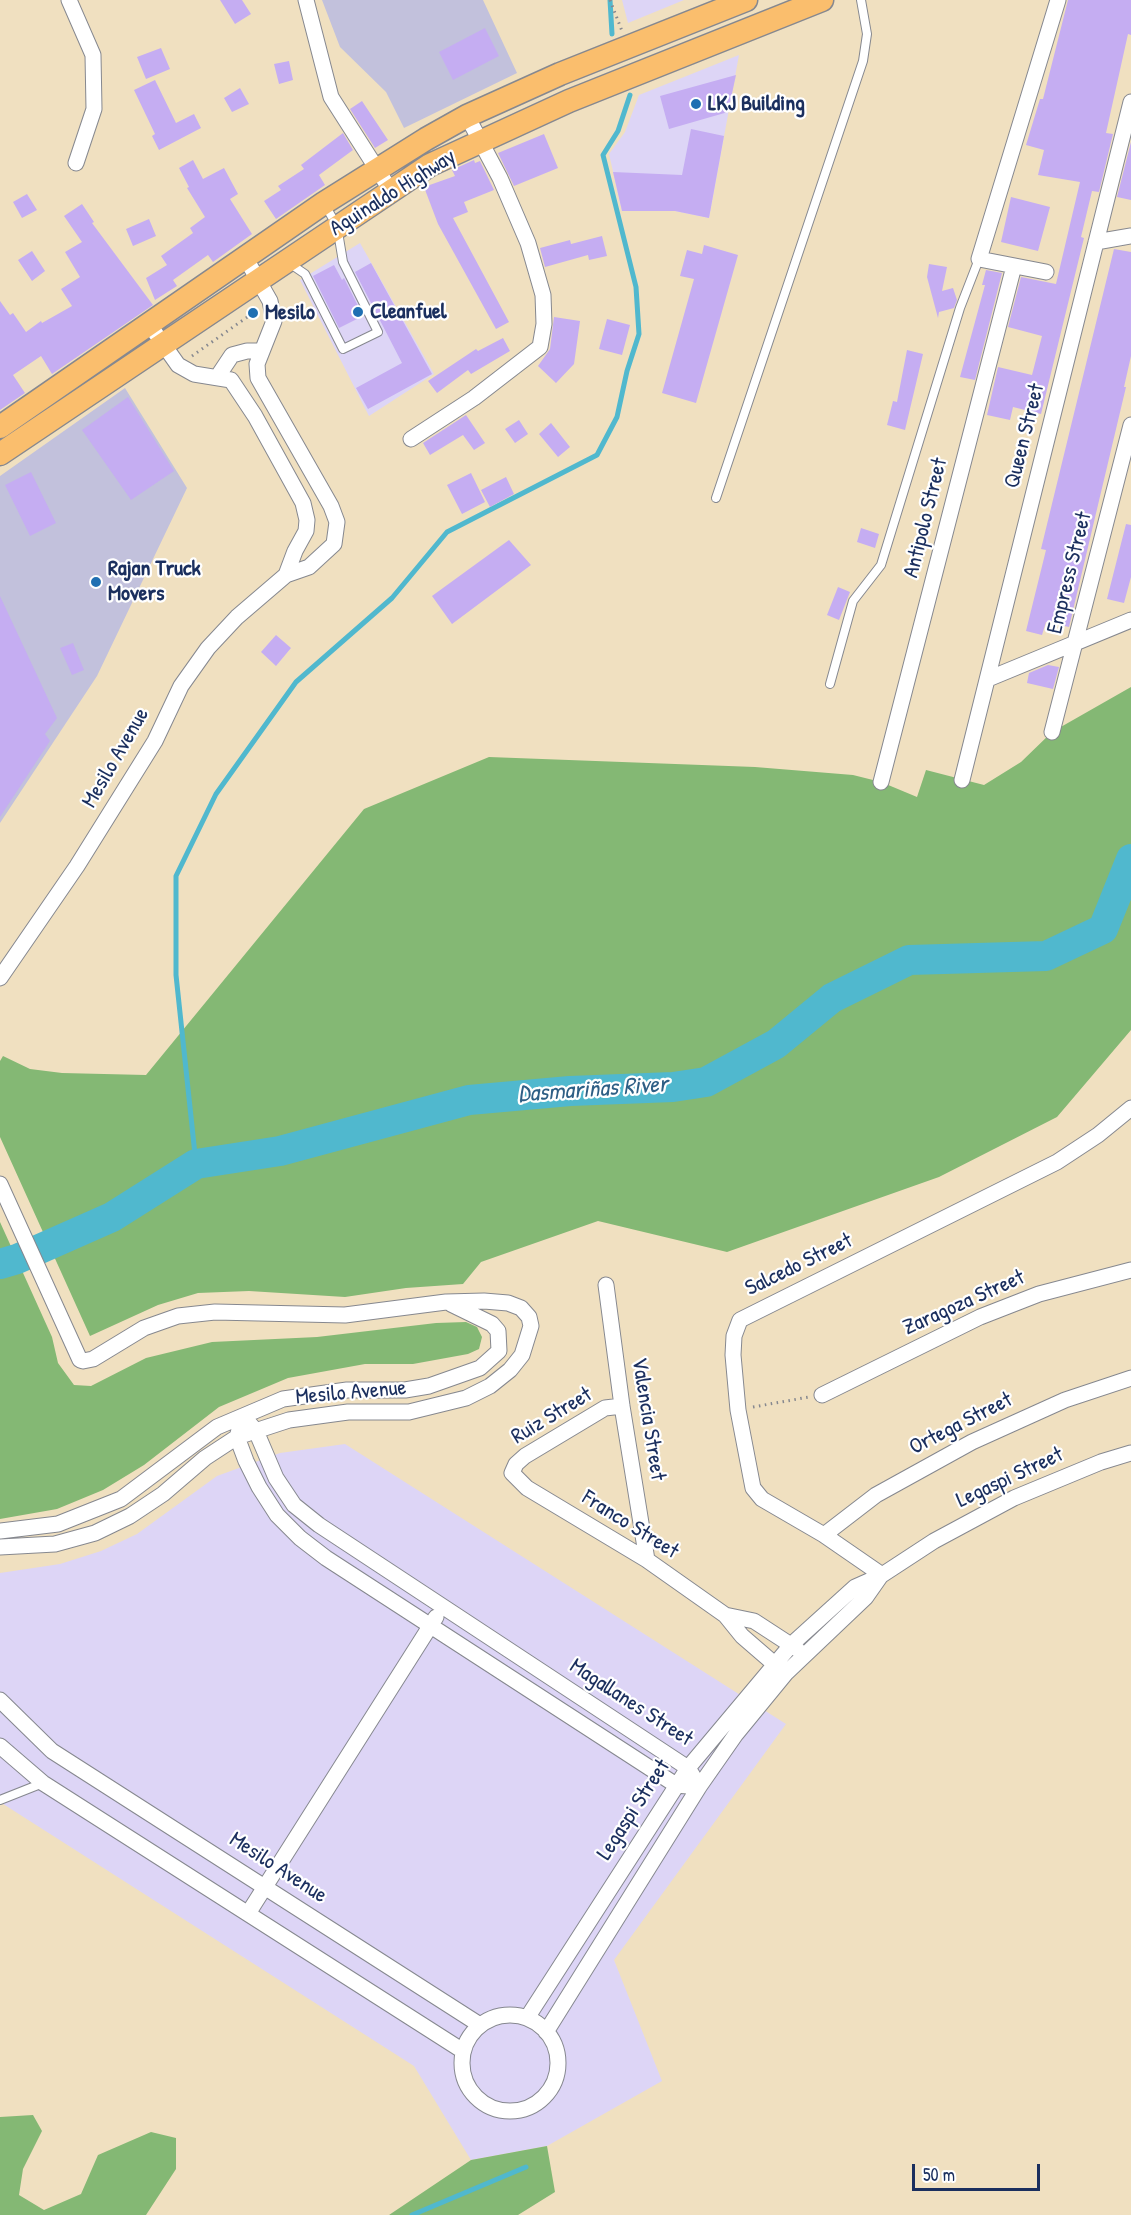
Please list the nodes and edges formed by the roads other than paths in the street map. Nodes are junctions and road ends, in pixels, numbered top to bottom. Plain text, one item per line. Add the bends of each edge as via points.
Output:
1 (69, 0) edge
2 (306, 0) edge
3 (746, 0) edge
4 (822, 0) edge
5 (861, 0) edge
6 (1058, 0) edge
7 (641, 50) junction
8 (1131, 102) edge
9 (467, 116) junction
10 (480, 141) junction
11 (76, 163) dead end
12 (378, 168) junction
13 (391, 190) junction
14 (324, 203) junction
15 (337, 226) junction
16 (1131, 236) edge
17 (1096, 242) junction
18 (245, 258) junction
19 (979, 258) junction
20 (286, 261) junction
21 (1014, 266) junction
22 (1046, 272) dead end
23 (259, 280) junction
24 (149, 324) junction
25 (162, 344) junction
26 (261, 351) junction
27 (218, 376) junction
28 (273, 407) junction
29 (255, 416) junction
30 (1131, 424) edge
31 (0, 427) edge
32 (411, 439) dead end
33 (0, 454) edge
34 (716, 498) dead end
35 (286, 575) junction
36 (1131, 620) edge
37 (1075, 643) junction
38 (988, 679) junction
39 (830, 684) dead end
40 (1052, 732) dead end
41 (962, 780) dead end
42 (881, 782) dead end
43 (0, 978) edge
44 (1131, 1108) edge
45 (0, 1184) edge
46 (1131, 1270) edge
47 (606, 1285) dead end
48 (446, 1302) junction
49 (1131, 1378) edge
50 (822, 1395) road end
51 (621, 1406) junction
52 (242, 1415) junction
53 (256, 1431) junction
54 (237, 1437) junction
55 (1131, 1453) edge
56 (512, 1473) joint
57 (0, 1531) edge
58 (824, 1535) junction
59 (0, 1547) edge
60 (647, 1560) junction
61 (882, 1575) junction
62 (442, 1606) junction
63 (725, 1615) junction
64 (430, 1626) junction
65 (792, 1644) junction
66 (804, 1655) junction
67 (774, 1663) junction
68 (786, 1673) junction
69 (0, 1700) edge
70 (0, 1746) edge
71 (688, 1768) junction
72 (43, 1783) junction
73 (676, 1785) junction
74 (699, 1787) junction
75 (0, 1800) edge
76 (266, 1886) junction
77 (249, 1912) junction
78 (526, 2018) junction
79 (480, 2025) junction
80 (546, 2032) junction
81 (463, 2051) junction

1 - 11 street via 93,55 94,109
2 - 12 street via 331,97
3 - 7 main road, Aguinaldo Highway
4 - 7 main road, Aguinaldo Highway
5 - 34 lane via 867,34 863,61
6 - 19 street
7 - 9 main road, Aguinaldo Highway
7 - 10 main road, Aguinaldo Highway via 569,101
8 - 17 street, Queen Street
9 - 10 street
9 - 12 main road, Aguinaldo Highway
10 - 13 main road, Aguinaldo Highway via 430,165
10 - 32 street via 528,243 543,295 540,347
12 - 13 street
12 - 14 main road, Aguinaldo Highway
13 - 15 main road, Aguinaldo Highway
14 - 15 lane
14 - 18 main road, Aguinaldo Highway
15 - 20 main road, Aguinaldo Highway
15 - 20 lane via 343,262 378,332 343,349 305,274
16 - 17 street
17 - 38 street, Queen Street
18 - 23 street, Mesilo Avenue
18 - 24 main road, Aguinaldo Highway
19 - 21 street
19 - 39 lane via 881,566 853,601
20 - 23 main road, Aguinaldo Highway
21 - 22 street
21 - 42 street, Antipolo Street
23 - 25 main road, Aguinaldo Highway
23 - 26 street, Mesilo Avenue via 270,301 274,321
24 - 25 street, Mesilo Avenue
24 - 31 main road, Aguinaldo Highway
25 - 27 street, Mesilo Avenue via 178,365 194,374
25 - 33 main road, Aguinaldo Highway
26 - 27 street via 232,356
26 - 28 street, Mesilo Avenue via 258,378
27 - 29 street, Mesilo Avenue via 238,387
28 - 29 street
28 - 35 street, Mesilo Avenue via 337,522 334,544 320,560
29 - 35 street, Mesilo Avenue via 303,503 307,520
30 - 37 street, Empress Street
35 - 43 street, Mesilo Avenue via 208,648 83,857
36 - 37 street
37 - 38 street
37 - 40 street, Empress Street
38 - 41 street, Queen Street
44 - 58 street, Salcedo Street via 1098,1136 1057,1162 740,1320 733,1355 738,1410 753,1488 762,1499
45 - 48 street, Mesilo Avenue via 83,1361 144,1328 178,1316 214,1312 345,1315
46 - 50 street, Zaragoza Street via 1039,1294 980,1317
47 - 51 street, Valencia Street
48 - 52 street, Mesilo Avenue via 484,1319 498,1331 500,1351 480,1368 429,1386 347,1390 283,1399
48 - 53 street, Mesilo Avenue via 508,1303 521,1308 529,1317 530,1336 522,1355 490,1386 436,1407 409,1412 318,1415
49 - 58 street, Ortega Street via 1065,1400 972,1442 876,1495
51 - 56 street, Ruiz Street via 605,1408 525,1456
51 - 60 street, Valencia Street
52 - 53 street, Magallanes Street
52 - 54 street
52 - 57 street, Mesilo Avenue via 195,1442 121,1499 58,1524
53 - 54 street, Mesilo Avenue
53 - 62 street, Magallanes Street via 276,1478 294,1505 346,1545
54 - 59 street, Mesilo Avenue via 163,1494 95,1533 55,1544
54 - 64 street, Magallanes Street via 259,1487 300,1538
55 - 61 street, Legaspi Street via 1014,1498 934,1541
56 - 60 street, Franco Street via 527,1488
58 - 61 street, Salcedo Street
60 - 63 street, Franco Street
61 - 65 street, Legaspi Street via 855,1587
61 - 66 street, Legaspi Street via 866,1597
62 - 64 street
62 - 71 street, Magallanes Street
63 - 65 street, Franco Street via 754,1621
63 - 67 street, Franco Street via 742,1636
64 - 73 street, Magallanes Street
64 - 76 street
65 - 66 street, Franco Street
65 - 67 street, Legaspi Street
66 - 68 street, Legaspi Street
67 - 68 street, Franco Street
67 - 71 street, Legaspi Street
68 - 74 street, Legaspi Street
69 - 76 street, Mesilo Avenue via 52,1751
70 - 72 street
71 - 73 street, Legaspi Street
71 - 74 street, Magallanes Street
72 - 75 lane
72 - 77 street
73 - 74 street, Magallanes Street
73 - 78 street, Legaspi Street
74 - 80 street, Legaspi Street
76 - 77 street
76 - 79 street, Mesilo Avenue
77 - 81 street
78 - 79 street via 502,2015
78 - 80 street
79 - 81 street
80 - 81 street via 558,2059 556,2074 541,2100 528,2108 498,2110 473,2094 465,2081

